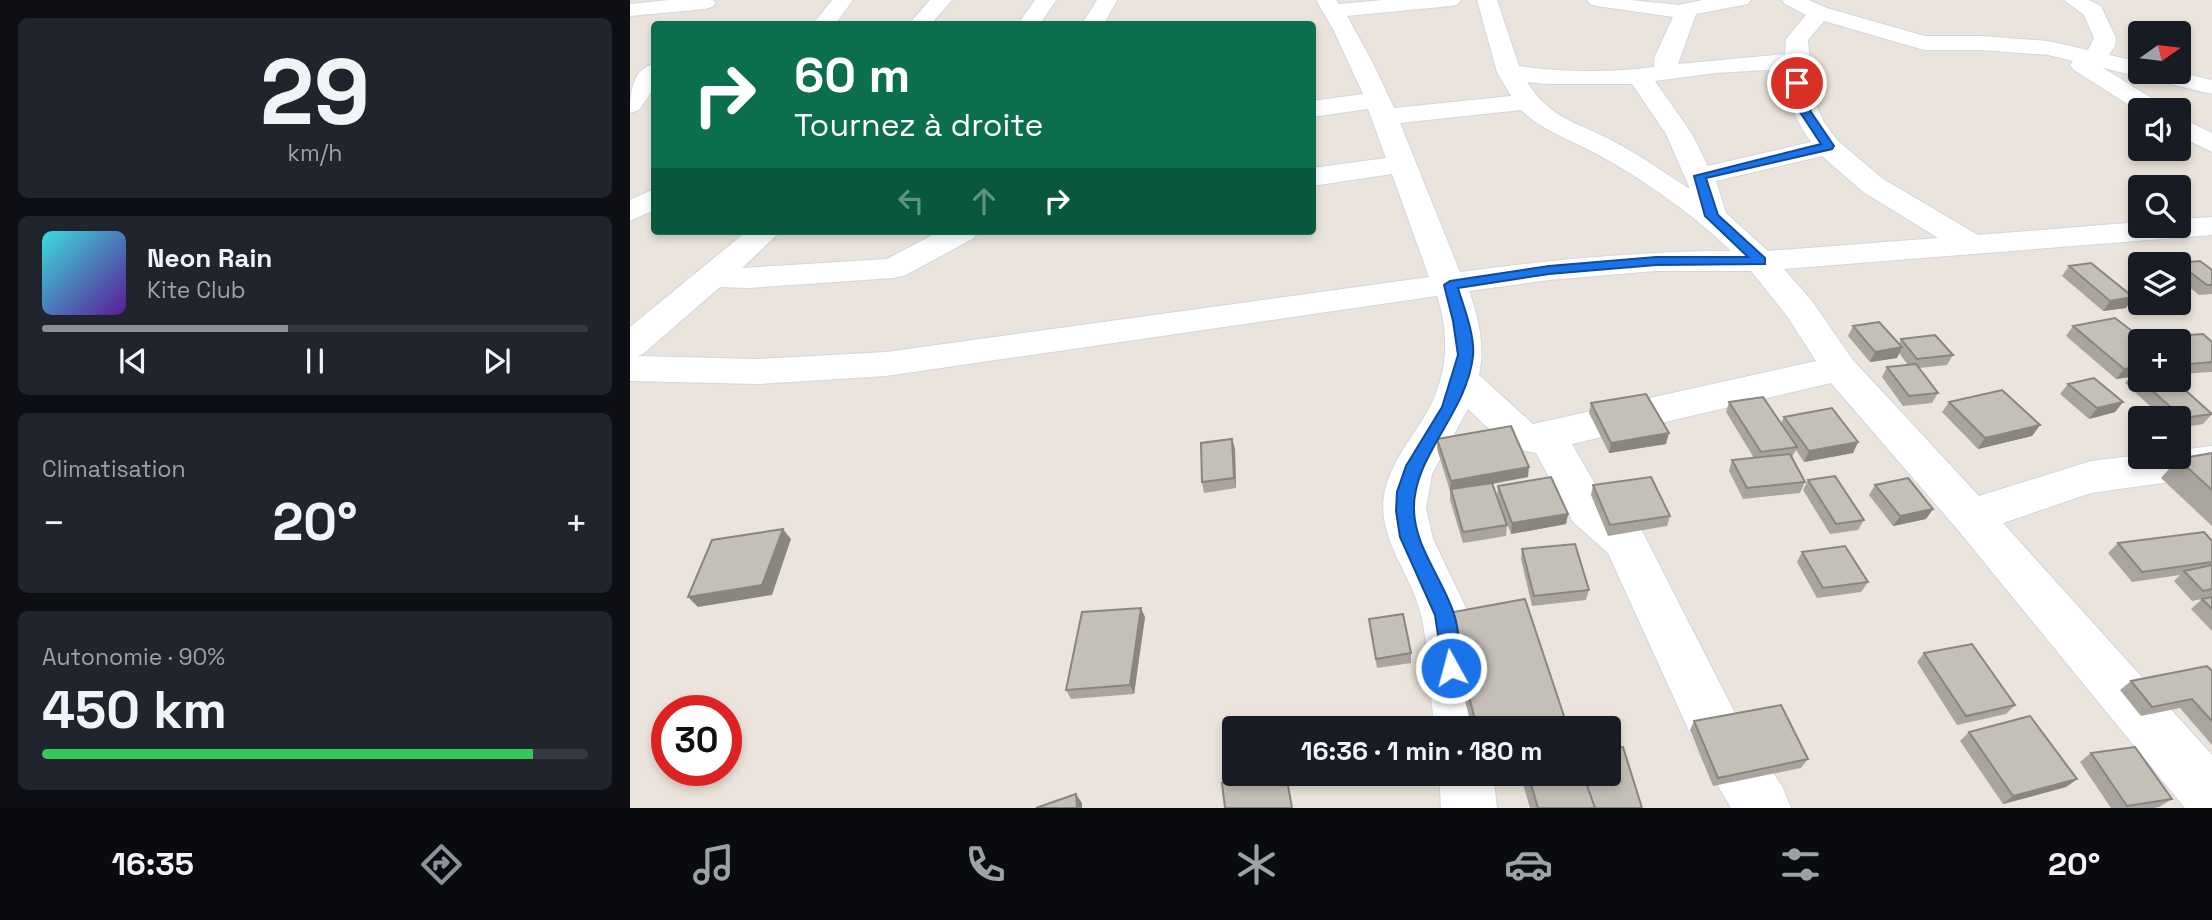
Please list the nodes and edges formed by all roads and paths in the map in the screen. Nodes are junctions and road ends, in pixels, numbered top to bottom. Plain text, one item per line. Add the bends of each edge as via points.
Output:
1 (843, 0) edge
2 (942, 0) edge
3 (1046, 0) edge
4 (1107, 0) edge
5 (1451, 0) edge
6 (1486, 0) edge
7 (1597, 0) edge
8 (1741, 0) edge
9 (1791, 0) edge
10 (2074, 0) edge
11 (707, 2) edge
12 (630, 10) edge
13 (1686, 12) junction
14 (1819, 13) junction
15 (688, 21) edge
16 (826, 21) edge
17 (923, 21) edge
18 (1031, 21) edge
19 (1095, 21) edge
20 (1332, 21) edge
21 (2060, 50) junction
22 (2094, 57) junction
23 (1797, 60) junction
24 (2128, 66) edge
25 (1510, 72) junction
26 (651, 75) edge
27 (1652, 75) junction
28 (2191, 82) edge
29 (2212, 87) edge
30 (2135, 98) edge
31 (1527, 102) junction
32 (630, 105) edge
33 (1316, 108) edge
34 (1380, 109) junction
35 (2191, 132) edge
36 (2212, 144) edge
37 (1828, 146) junction
38 (1401, 164) junction
39 (1316, 176) edge
40 (1700, 176) junction
41 (651, 200) edge
42 (630, 212) edge
43 (1712, 216) junction
44 (2212, 226) edge
45 (761, 235) edge
46 (956, 235) edge
47 (1973, 245) junction
48 (1760, 261) junction
49 (712, 277) junction
50 (1450, 285) junction
51 (630, 346) edge
52 (630, 368) edge
53 (1839, 368) junction
54 (1461, 380) junction
55 (1547, 438) junction
56 (2212, 461) edge
57 (1972, 517) junction
58 (1459, 716) edge
59 (1467, 786) edge
60 (2212, 797) edge
61 (1469, 808) edge
62 (1763, 808) edge

1 - 16 street
2 - 17 street
3 - 18 street
4 - 19 street
5 - 20 street
6 - 25 street
7 - 13 street
8 - 13 street via 1691,7
9 - 14 street
10 - 22 street via 2093,11 2105,38
11 - 12 street
11 - 15 street
13 - 27 street via 1667,56
14 - 21 street via 1924,43
14 - 23 street via 1797,39
20 - 34 street
21 - 22 street
21 - 30 street
22 - 24 street
23 - 27 street
23 - 37 street via 1797,83 1806,112
25 - 27 street via 1548,77
25 - 31 street
26 - 32 street
27 - 40 street
28 - 29 street
31 - 34 street
31 - 43 street via 1548,121 1606,148
33 - 34 street
34 - 38 street
35 - 36 street
37 - 40 street
37 - 47 street via 1883,192
38 - 39 street
38 - 50 street
40 - 43 street
41 - 42 street
43 - 48 street
44 - 47 street
45 - 49 street
46 - 49 street via 894,268
47 - 48 street
48 - 50 street via 1656,261
48 - 53 street via 1800,309
49 - 51 street
50 - 52 street via 818,371
50 - 54 street via 1466,355
53 - 55 street
53 - 57 street
54 - 55 street via 1522,437
54 - 58 street via 1414,466 1405,511 1409,537 1445,615
55 - 62 street via 1588,510 1625,542 1719,737
56 - 57 street via 2091,477
57 - 60 street
59 - 61 street

